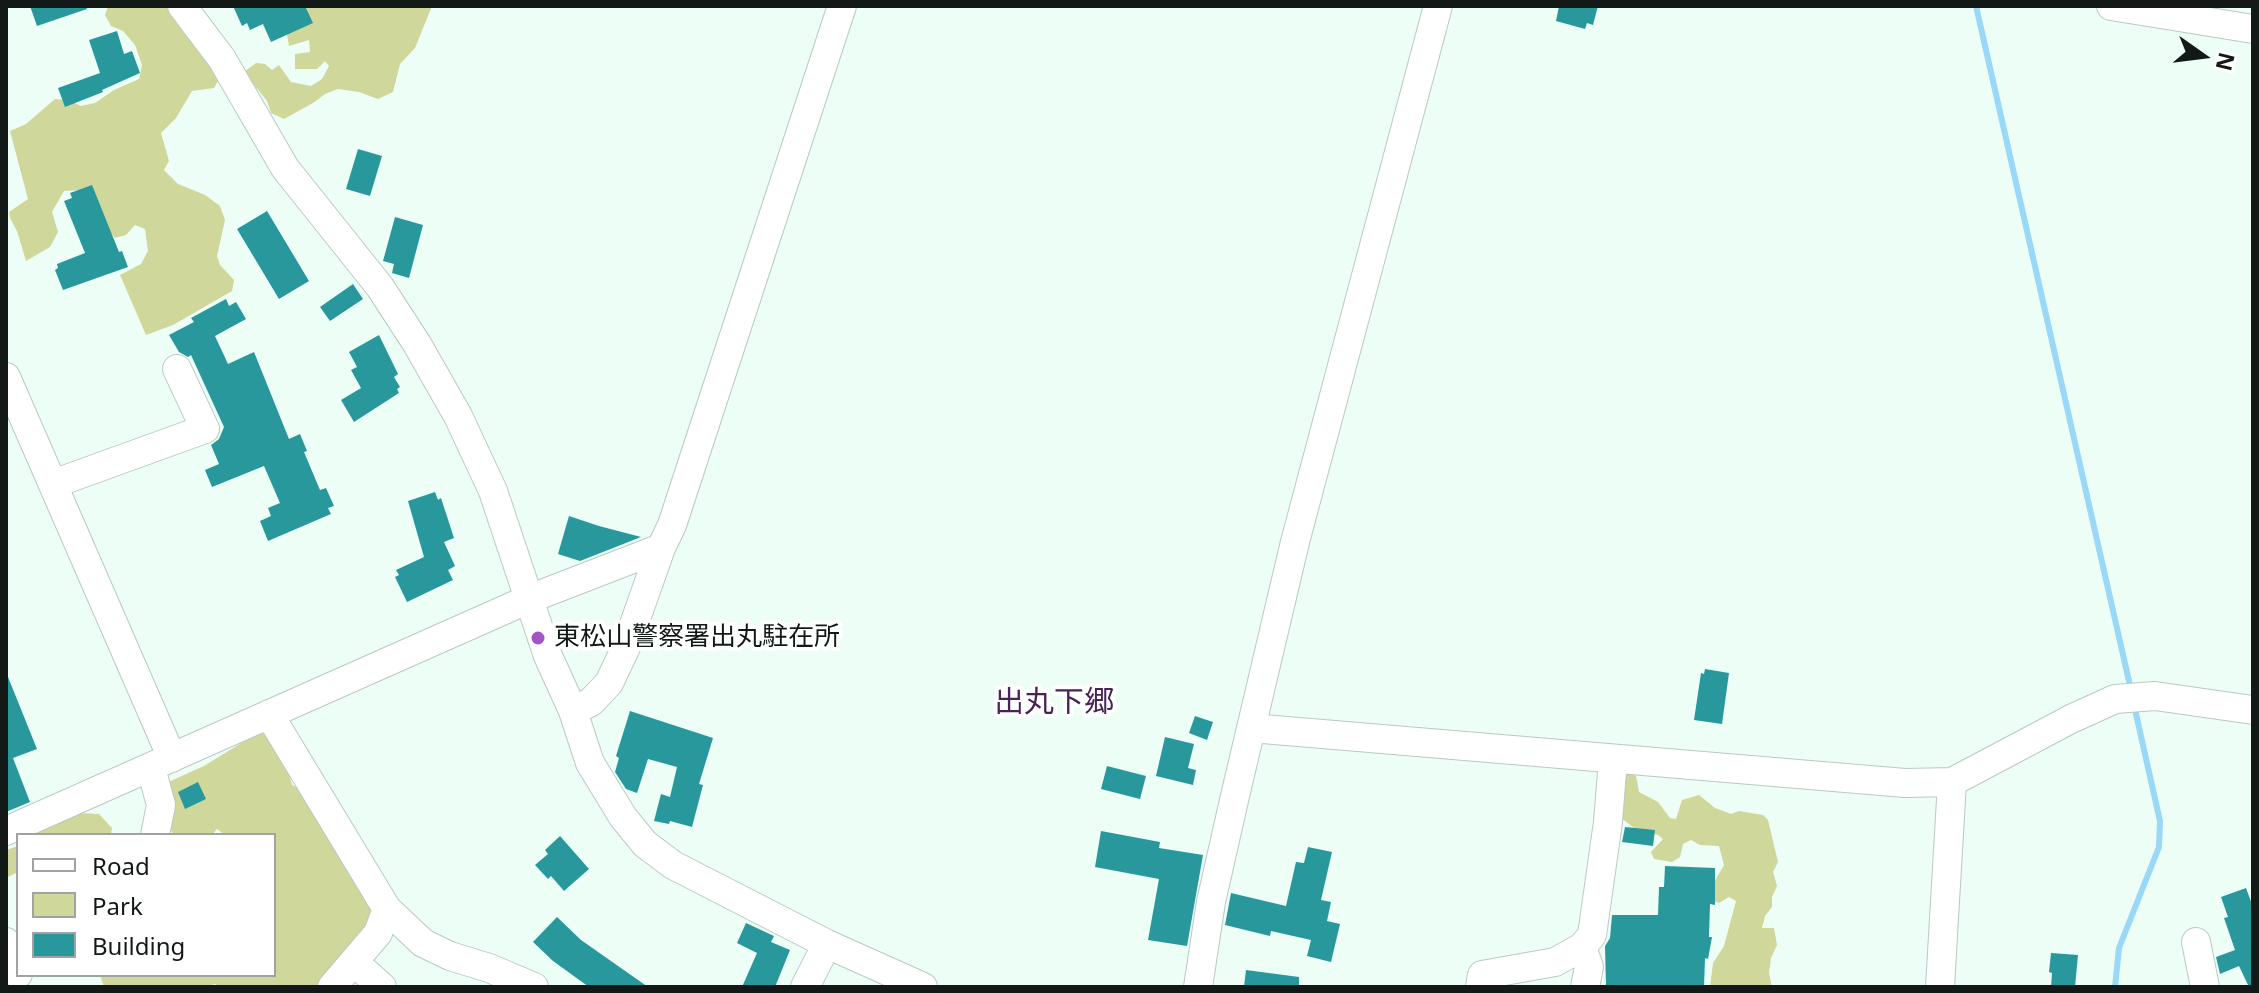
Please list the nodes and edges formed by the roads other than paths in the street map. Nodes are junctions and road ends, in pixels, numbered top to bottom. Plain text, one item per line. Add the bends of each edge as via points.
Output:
1 (182, 6) edge
2 (842, 6) edge
3 (1438, 6) edge
4 (2111, 6) edge
5 (2253, 29) edge
6 (177, 369) dead end
7 (6, 377) edge
8 (53, 484) junction
9 (661, 548) junction
10 (529, 599) junction
11 (2253, 710) edge
12 (573, 711) junction
13 (269, 714) junction
14 (1251, 728) junction
15 (1613, 759) junction
16 (161, 763) junction
17 (1952, 782) junction
18 (6, 831) edge
19 (155, 833) edge
20 (387, 909) junction
21 (6, 942) edge
22 (2196, 942) dead end
23 (827, 944) junction
24 (1582, 947) junction
25 (354, 962) junction
26 (16, 969) edge
27 (332, 987) edge
28 (382, 987) edge
29 (534, 987) edge
30 (805, 987) edge
31 (923, 987) edge
32 (1198, 987) edge
33 (1480, 987) edge
34 (1585, 987) edge
35 (1940, 987) edge
36 (2205, 987) edge

1 - 10 street via 222,59 285,168 380,287 417,344 493,491
2 - 9 street
3 - 14 street via 1295,542
4 - 5 street
6 - 8 street via 205,429
7 - 8 street
8 - 16 street
9 - 10 street
9 - 12 street via 609,683
10 - 12 street
10 - 13 street
11 - 17 street via 2155,696 2115,699
12 - 23 street via 590,763 645,844 673,865
13 - 16 street
13 - 20 street
14 - 15 street
14 - 32 street via 1211,902
15 - 17 street via 1905,783
15 - 24 street via 1592,935
16 - 18 street
16 - 19 street
17 - 35 street
20 - 25 street via 378,933
20 - 29 street via 423,943
21 - 26 street
22 - 36 street
23 - 30 street
23 - 31 street
24 - 33 street via 1555,962 1482,975
24 - 34 street via 1589,967
25 - 27 street
25 - 28 street

